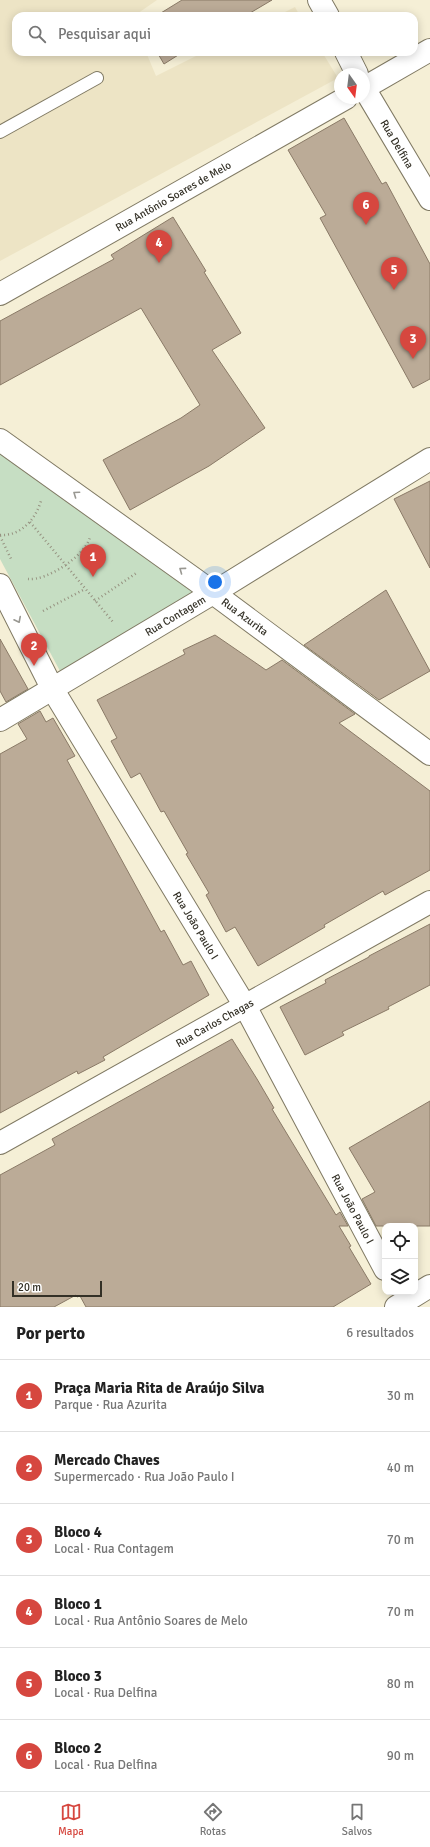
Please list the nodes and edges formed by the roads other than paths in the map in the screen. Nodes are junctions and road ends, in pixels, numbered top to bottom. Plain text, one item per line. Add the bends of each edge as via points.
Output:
1 (319, 0) edge
2 (326, 12) edge
3 (430, 50) edge
4 (348, 56) edge
5 (354, 68) edge
6 (97, 78) dead end
7 (370, 85) edge
8 (370, 98) edge
9 (335, 104) edge
10 (0, 132) edge
11 (430, 199) edge
12 (0, 294) edge
13 (0, 440) edge
14 (430, 458) edge
15 (0, 585) edge
16 (213, 593) junction
17 (53, 690) junction
18 (0, 720) edge
19 (430, 754) edge
20 (430, 902) edge
21 (245, 1006) junction
22 (0, 1143) edge
23 (382, 1263) edge
24 (430, 1286) edge
25 (400, 1302) edge

1 - 2 street
3 - 7 street
4 - 5 street
6 - 10 lane
8 - 11 street, Rua Delfina
9 - 12 street, Rua Antônio Soares de Melo
16 -> 13 street, Rua Azurita
14 - 16 street, Rua Contagem
15 -> 17 street, Rua João Paulo I
16 - 17 street, Rua Contagem
16 - 19 street, Rua Azurita
17 - 18 street, Rua Contagem
17 - 21 street, Rua João Paulo I
20 - 21 street, Rua Carlos Chagas
21 - 22 street, Rua Carlos Chagas
21 - 23 street, Rua João Paulo I
24 - 25 street

